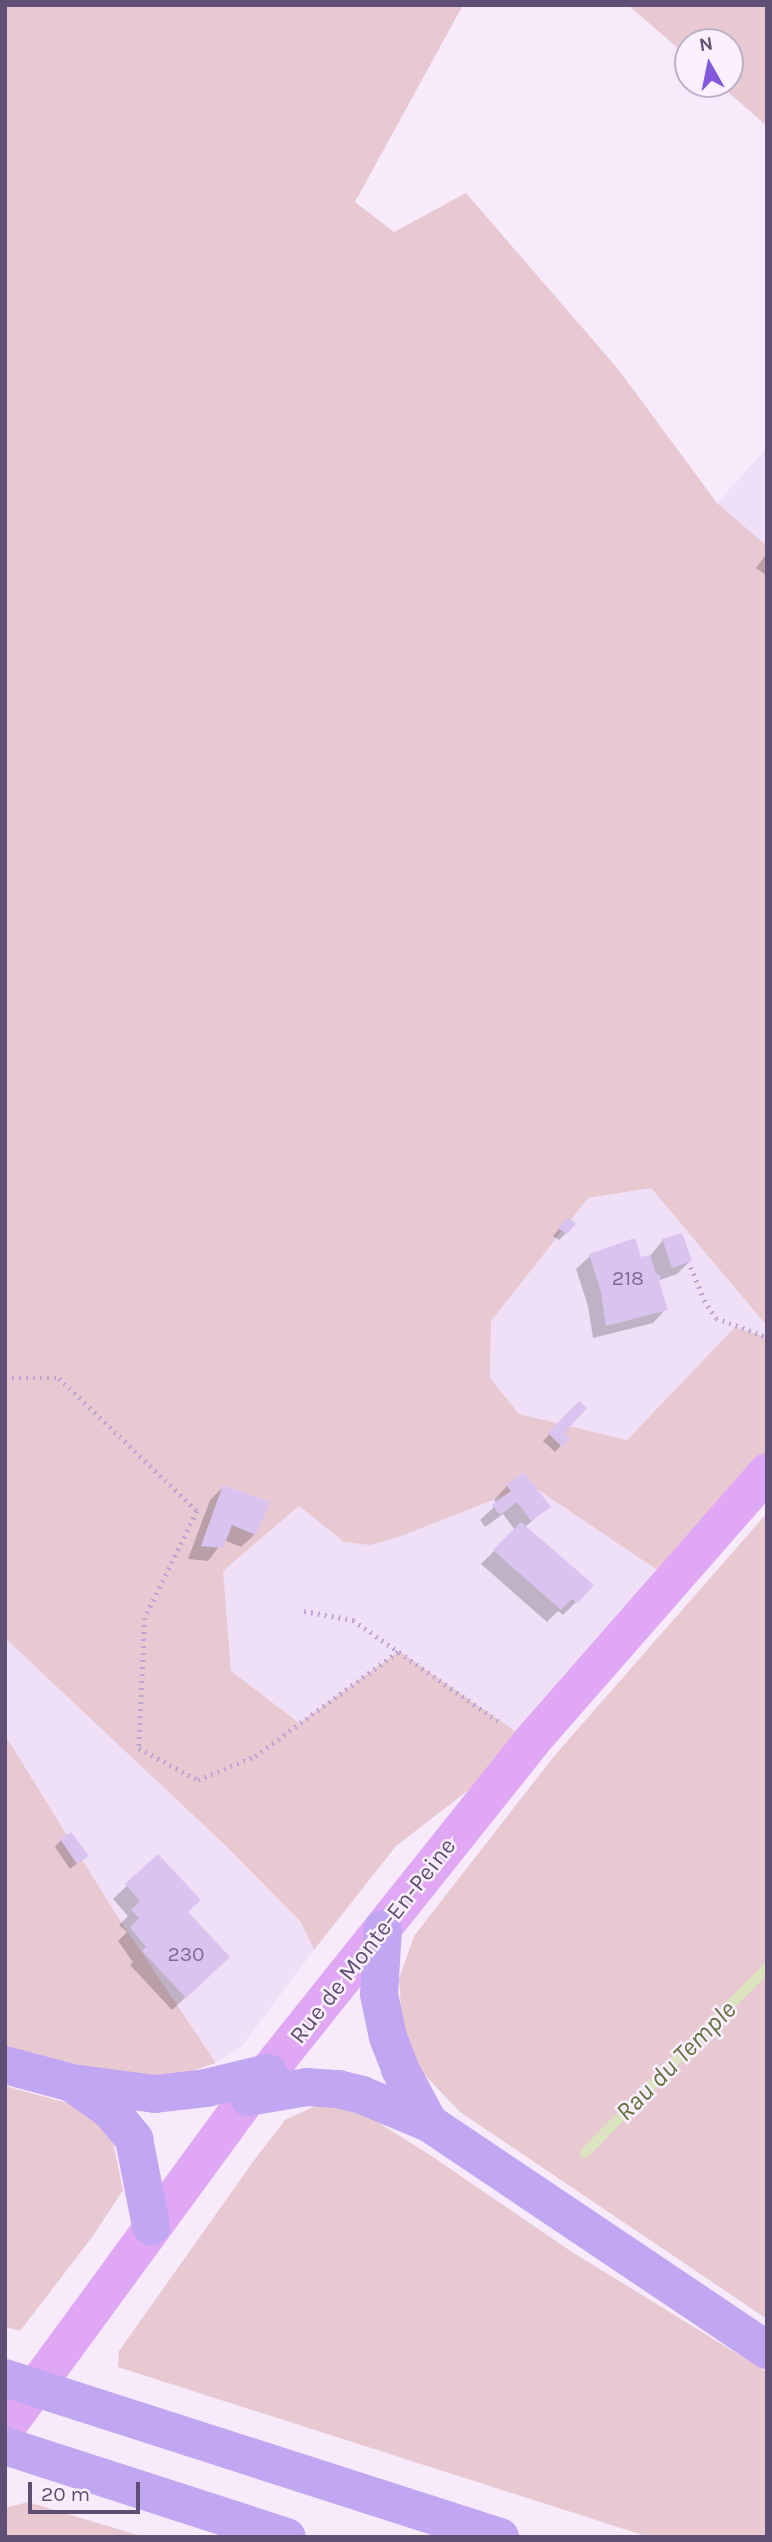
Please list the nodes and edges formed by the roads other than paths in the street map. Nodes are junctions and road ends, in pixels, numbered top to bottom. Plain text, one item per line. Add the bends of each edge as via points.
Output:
1 (767, 1472) edge
2 (383, 1929) junction
3 (5, 2065) edge
4 (72, 2083) junction
5 (258, 2085) junction
6 (429, 2123) junction
7 (151, 2226) junction
8 (767, 2350) edge
9 (5, 2378) edge
10 (5, 2429) edge
11 (5, 2446) edge
12 (287, 2537) edge
13 (500, 2537) edge

1 - 2 main road, Rue de Monte-En-Peine via 531,1742
2 - 5 main road, Rue de Monte-En-Peine
2 - 6 highway via 379,1994 388,2037
3 - 4 highway
4 - 5 highway via 155,2094
4 - 7 highway via 110,2110 134,2138
5 - 6 highway via 338,2089
5 - 7 main road, Rue de Monte-En-Peine
6 - 8 highway
7 - 10 main road, Rue de Monte-En-Peine
9 - 13 highway
11 - 12 highway

